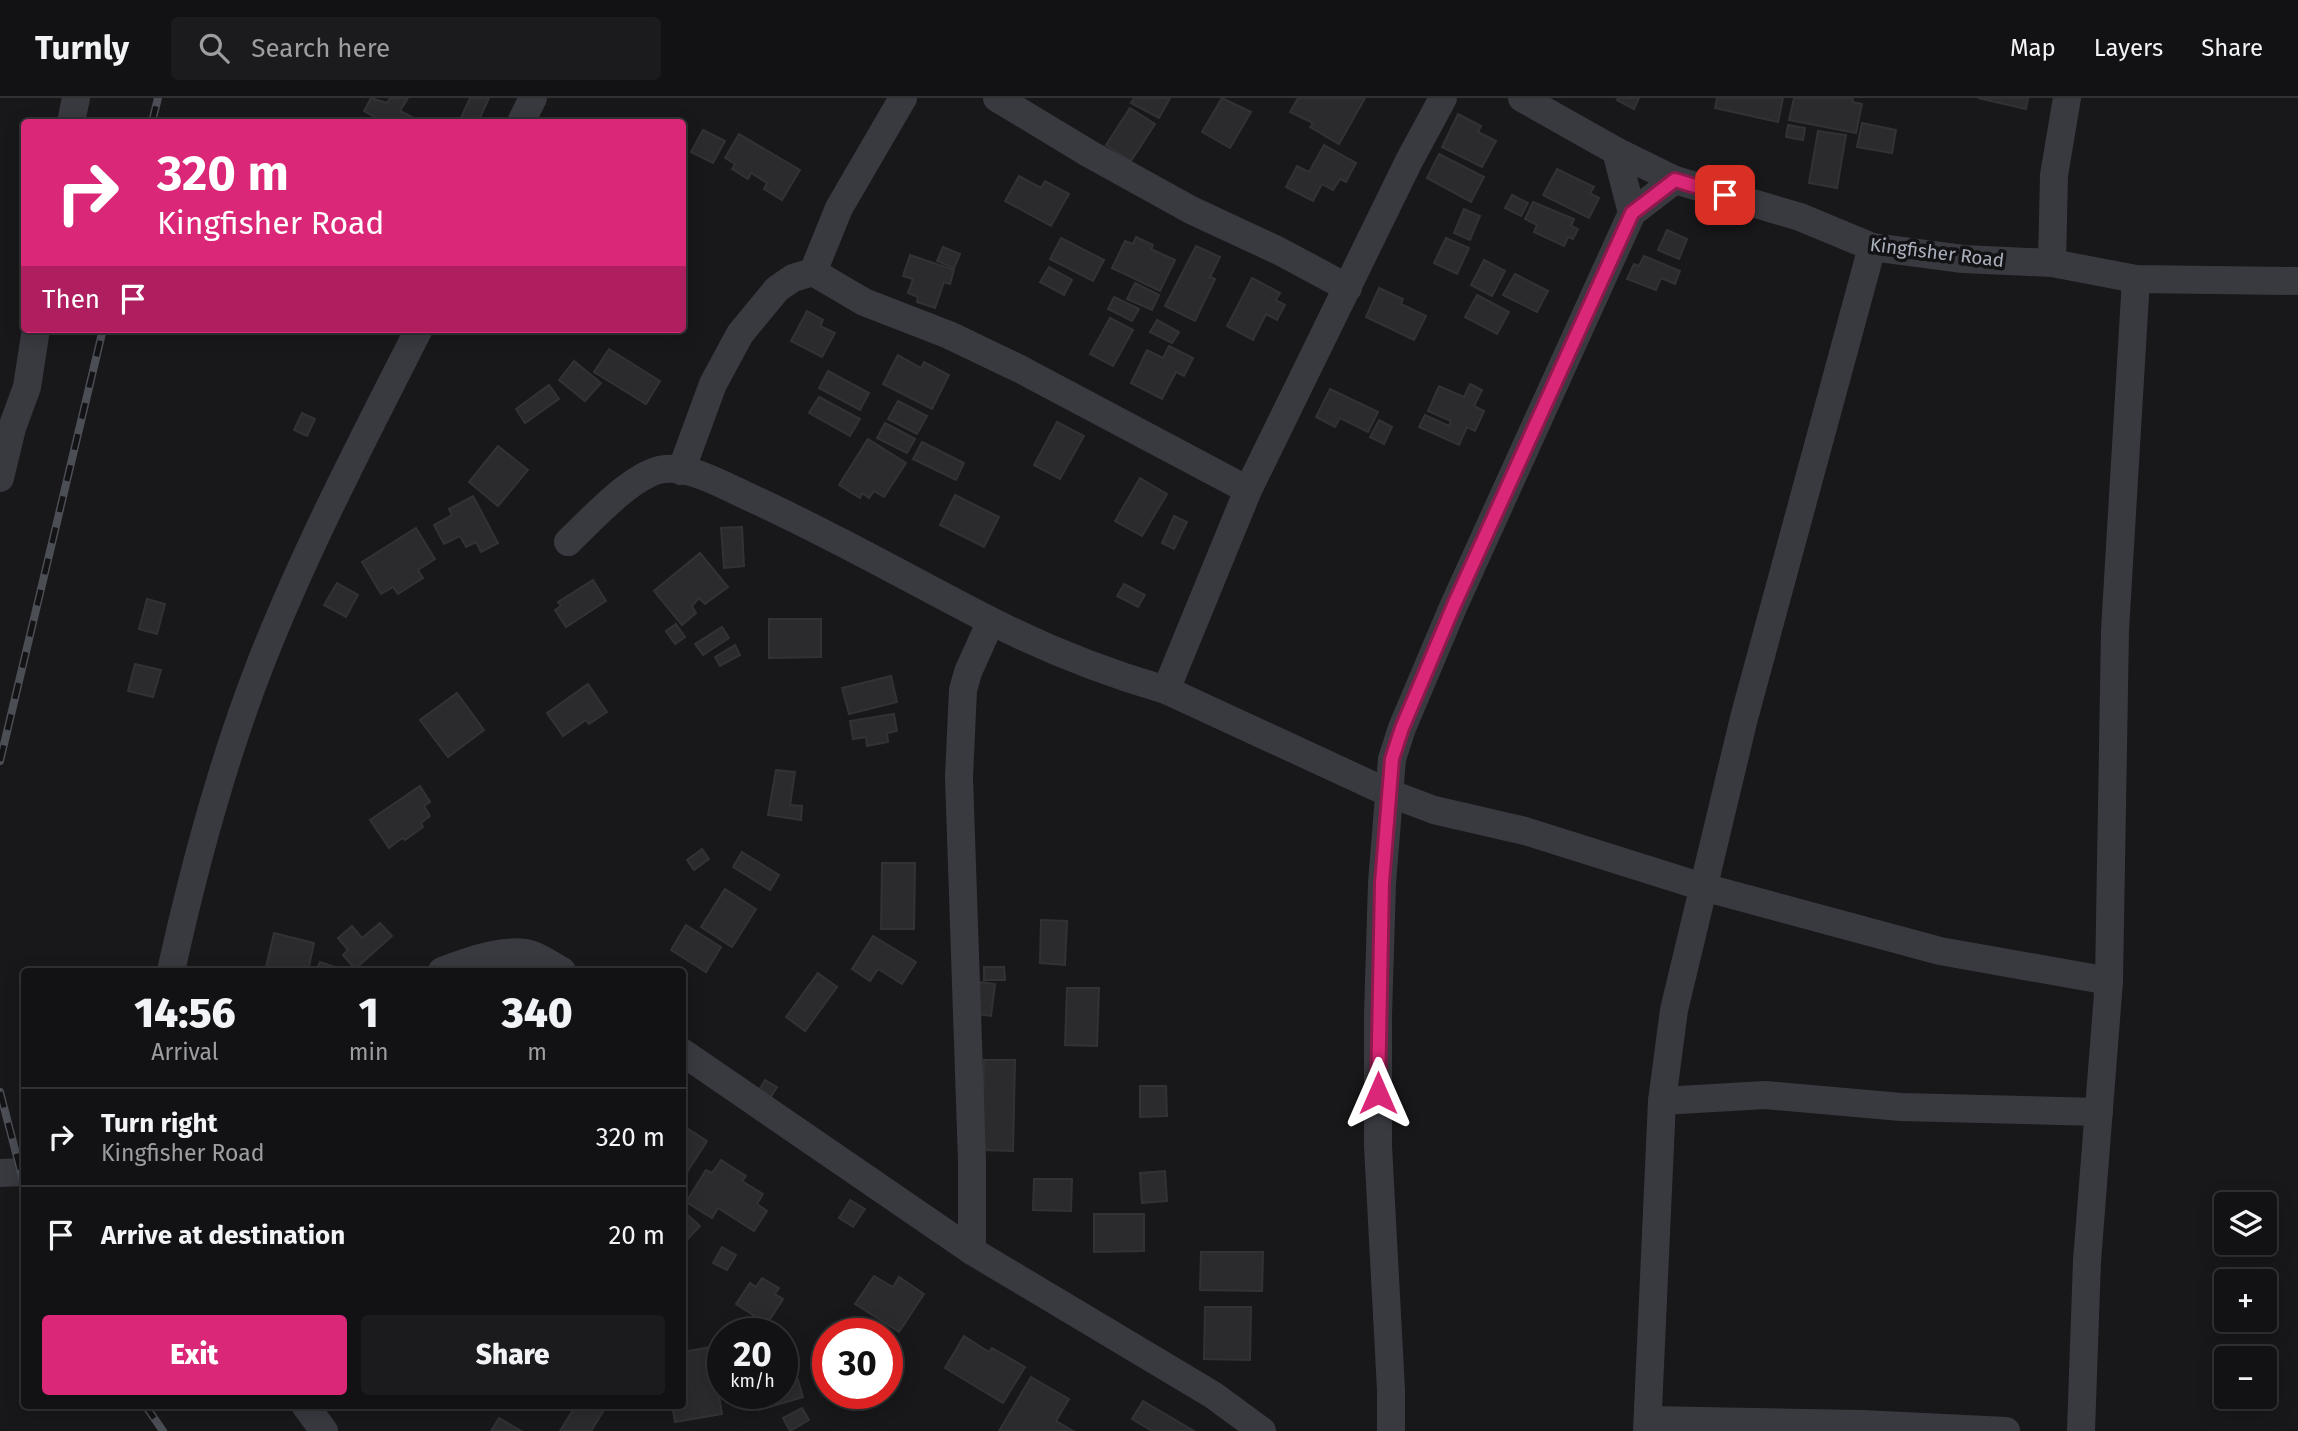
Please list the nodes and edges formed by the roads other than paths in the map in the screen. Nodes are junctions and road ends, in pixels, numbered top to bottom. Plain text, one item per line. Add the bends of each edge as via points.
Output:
1 (76, 98) edge
2 (533, 98) edge
3 (903, 98) edge
4 (997, 98) edge
5 (1443, 98) edge
6 (1522, 98) edge
7 (2067, 98) edge
8 (72, 119) edge
9 (522, 119) edge
10 (1616, 152) junction
11 (1675, 180) junction
12 (1632, 213) junction
13 (1872, 247) junction
14 (2052, 263) junction
15 (813, 272) junction
16 (2136, 279) junction
17 (2298, 281) edge
18 (1348, 288) junction
19 (35, 333) edge
20 (417, 333) edge
21 (681, 471) junction
22 (0, 478) edge
23 (1248, 491) junction
24 (568, 541) dead end
25 (991, 621) junction
26 (1166, 690) junction
27 (1389, 793) junction
28 (1703, 887) junction
29 (172, 968) edge
30 (450, 968) edge
31 (557, 968) edge
32 (2109, 981) junction
33 (686, 1055) edge
34 (1662, 1101) junction
35 (2099, 1112) junction
36 (21, 1172) edge
37 (0, 1173) edge
38 (972, 1251) junction
39 (308, 1409) edge
40 (1648, 1425) edge
41 (324, 1431) edge
42 (1262, 1431) edge
43 (1391, 1431) edge
44 (2006, 1431) edge
45 (2081, 1431) edge

1 - 8 street
2 - 9 street
3 - 15 street via 839,208
4 - 18 street via 1191,210
5 - 18 street
6 - 10 street, Kingfisher Road
7 - 14 street via 2054,175
10 - 11 street, Kingfisher Road
10 - 12 street
11 - 12 street
11 - 13 street, Kingfisher Road via 1800,217
12 - 27 street via 1402,728 1392,759
13 - 14 street, Kingfisher Road via 1963,259
13 - 28 street via 1744,718
14 - 16 street, Kingfisher Road
15 - 21 street via 777,289 740,334 713,384
15 - 23 street via 864,302 1020,369
16 - 17 street, Kingfisher Road
16 - 32 street via 2115,631
18 - 23 street
19 - 22 street via 27,387
20 - 29 street via 320,529 260,665 216,789
21 - 24 street via 660,469 644,477
21 - 25 street via 699,474 802,521
23 - 26 street
25 - 26 street
25 - 38 street via 963,690 959,777
26 - 27 street
27 - 28 street
27 - 43 street via 1378,1002 1378,1146
28 - 32 street via 1940,951
28 - 34 street via 1674,1010
30 - 31 street via 503,953 531,954
32 - 35 street
33 - 38 street
34 - 35 street via 1765,1095 1901,1107
34 - 40 street
35 - 45 street via 2087,1261
36 - 37 street
38 - 42 street via 1213,1395
39 - 41 street
40 - 44 street via 1862,1424

